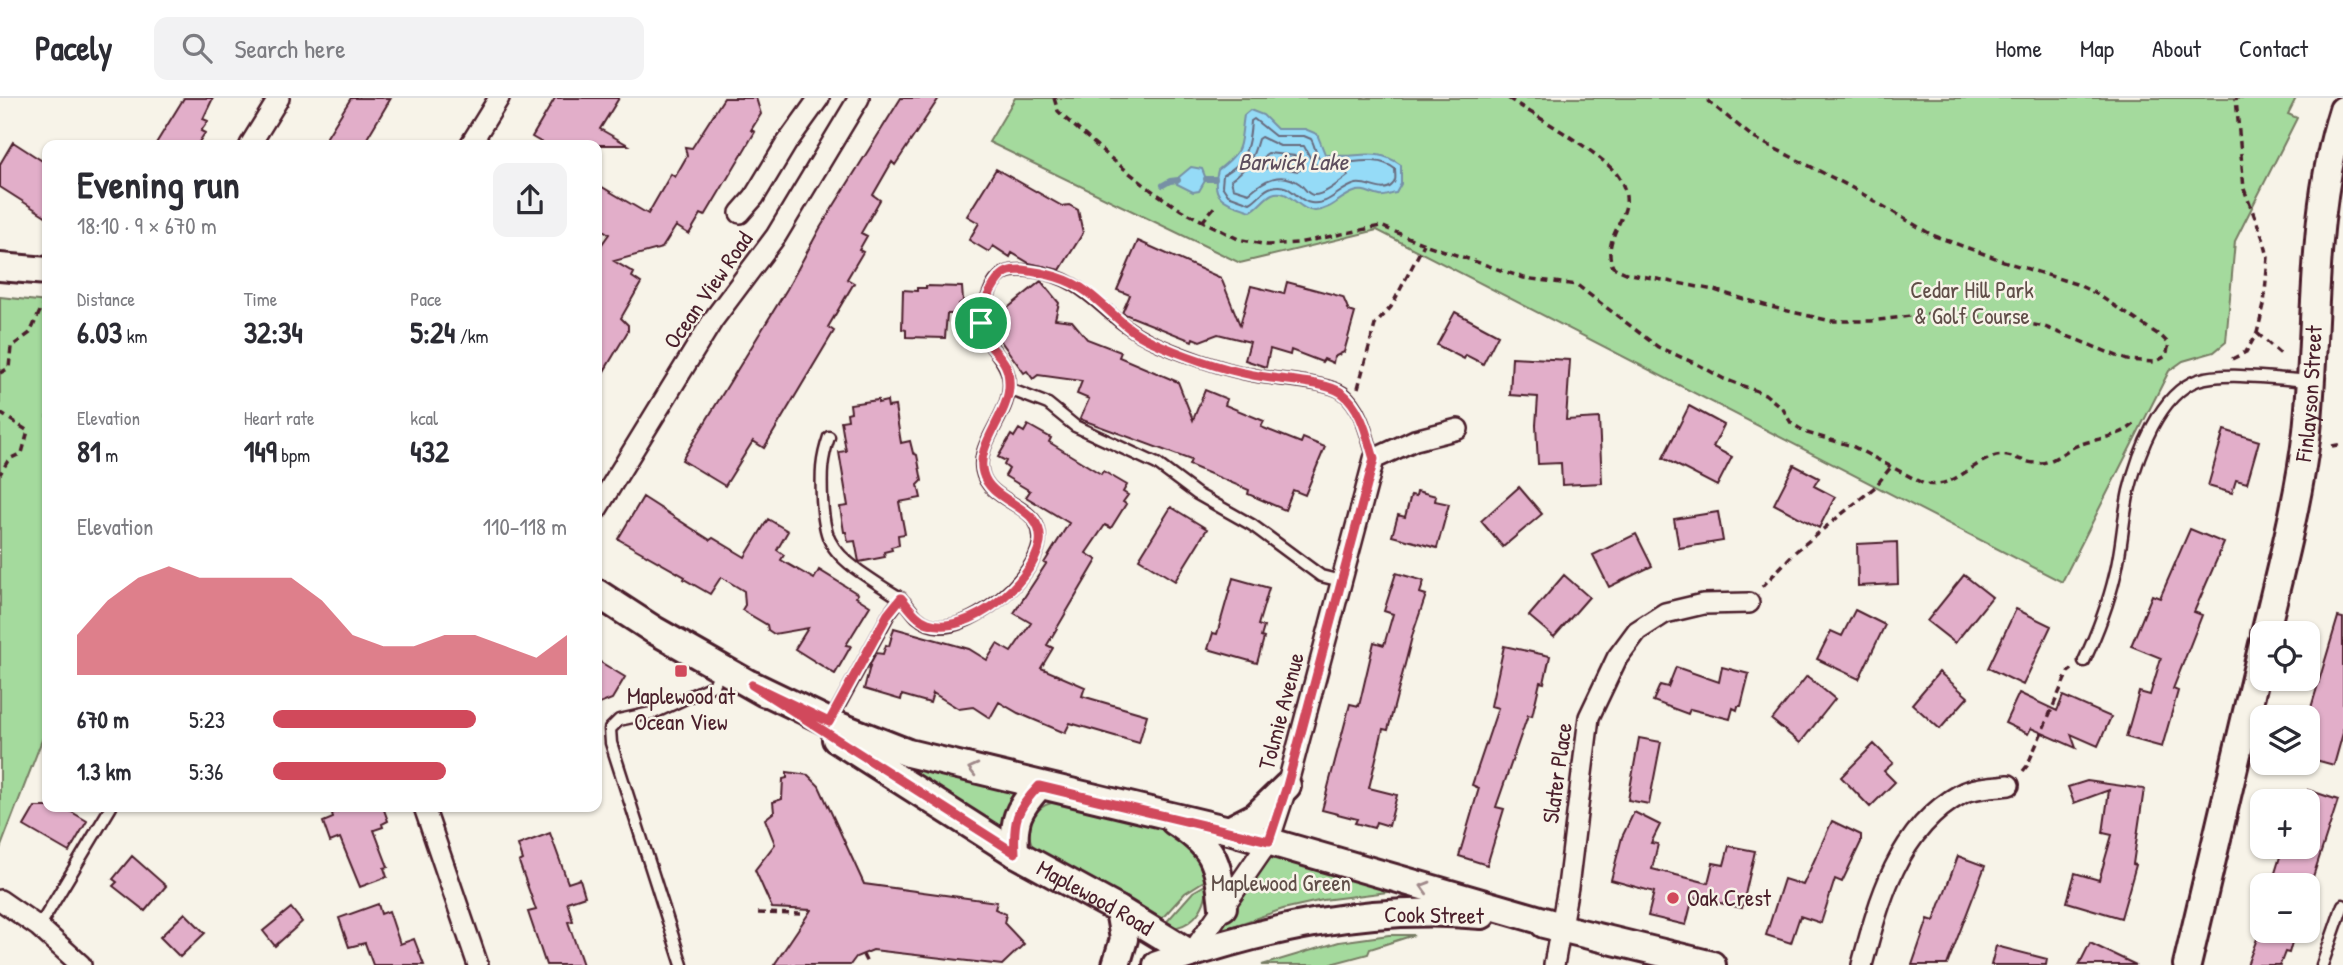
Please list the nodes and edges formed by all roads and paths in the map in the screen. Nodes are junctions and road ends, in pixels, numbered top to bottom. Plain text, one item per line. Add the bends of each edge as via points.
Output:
1 (279, 98) edge
2 (499, 98) edge
3 (819, 98) edge
4 (859, 98) edge
5 (1054, 98) edge
6 (1508, 98) edge
7 (1704, 98) edge
8 (2236, 98) edge
9 (2343, 110) edge
10 (253, 140) edge
11 (473, 140) edge
12 (1216, 205) dead end
13 (740, 213) dead end
14 (1204, 219) junction
15 (1423, 244) junction
16 (0, 267) edge
17 (42, 271) edge
18 (42, 306) edge
19 (2257, 332) junction
20 (2283, 356) dead end
21 (2230, 359) dead end
22 (0, 373) edge
23 (2311, 381) junction
24 (1009, 389) junction
25 (1353, 403) junction
26 (0, 413) edge
27 (2139, 419) dead end
28 (1458, 429) dead end
29 (829, 437) dead end
30 (2343, 443) edge
31 (2332, 446) dead end
32 (1374, 459) junction
33 (1891, 467) junction
34 (0, 474) edge
35 (602, 501) edge
36 (1341, 582) junction
37 (602, 596) edge
38 (901, 598) junction
39 (1749, 603) joint
40 (2268, 621) edge
41 (2084, 661) joint
42 (722, 668) junction
43 (752, 685) junction
44 (2252, 691) edge
45 (829, 722) junction
46 (2009, 785) joint
47 (1039, 786) junction
48 (1287, 786) junction
49 (108, 812) edge
50 (426, 812) edge
51 (1164, 814) junction
52 (1229, 830) junction
53 (1269, 841) junction
54 (1015, 853) junction
55 (0, 900) edge
56 (2343, 905) edge
57 (1223, 907) junction
58 (1119, 910) junction
59 (758, 913) dead end
60 (804, 914) dead end
61 (1561, 926) junction
62 (39, 927) junction
63 (863, 954) dead end
64 (1191, 954) junction
65 (81, 965) edge
66 (478, 965) edge
67 (682, 965) edge
68 (868, 965) edge
69 (1116, 965) edge
70 (1157, 965) edge
71 (1554, 965) edge
72 (1712, 965) edge
73 (1862, 965) edge
74 (2187, 965) edge
75 (2322, 965) edge

1 - 10 street
2 - 11 street
3 - 13 street, Ocean View Road
4 - 35 street, Ocean View Road via 776,236 713,320
5 - 14 path via 1058,111 1113,160 1161,196
6 - 7 path via 1617,175 1626,200 1609,260 1619,270 1831,321 1926,314 1992,317 2045,327 2127,360 2155,362 2166,356 2169,344 2162,337 2095,293 1933,234 1754,138
8 - 19 path via 2244,190 2267,257
9 - 23 street, Finlayson Street via 2318,232
12 - 14 path
14 - 15 path via 1238,239 1267,245 1381,226
15 - 25 path via 1391,307 1375,326
15 - 33 path via 1524,278 1577,285 1658,347 1765,394 1791,423 1807,433 1852,446
16 - 17 street
18 - 22 path via 30,333 11,347 9,368
19 - 20 path
19 - 21 path via 2246,352
23 - 40 street, Finlayson Street via 2300,488
23 - 41 lane via 2218,376 2196,381 2175,395 2140,455 2129,491 2116,573
24 - 25 lane via 1006,367 982,333 981,323 992,285 1006,272 1022,270 1070,281 1150,341 1251,375 1332,387
24 - 36 lane via 1048,404 1075,426 1157,464 1321,576
24 - 38 lane via 1003,414 982,458 982,471 996,492 1035,522 1040,544 1034,558 1009,593 960,624 930,624 919,619
25 - 32 lane
26 - 34 path via 29,431 22,453 9,459
27 - 33 path via 2130,428 2084,442 2042,463 1994,457 1936,486
28 - 32 street via 1415,440
29 - 38 lane via 820,471 824,526 830,542 845,561
30 - 31 path
32 - 36 street, Tolmie Avenue
33 - 39 path via 1875,487 1796,552
36 - 48 street, Tolmie Avenue
37 - 42 street, Maplewood Road
38 - 45 lane
39 - 61 street, Slater Place via 1703,604 1665,612 1637,631 1617,658 1589,717
41 - 46 path via 2068,672 2027,766
42 - 43 street, Maplewood Road
42 - 67 lane via 714,685 656,712 619,720 610,729
43 - 45 street, Maplewood Road
43 - 54 street, Maplewood Road
44 - 74 street
47 -> 45 street, Maplewood Road via 908,753
46 - 73 street via 1964,792 1934,813 1911,838 1880,901
47 - 51 street, Maplewood Road
47 - 54 street via 1022,804 1013,827
48 - 52 street via 1256,816
48 - 53 street, Tolmie Avenue
49 - 62 lane
50 - 66 street
51 - 52 street, Maplewood Road
51 - 57 street via 1196,836 1212,855 1219,870
52 - 53 street, Maplewood Road
53 - 57 street, Tolmie Avenue
61 -> 53 street, Maplewood Road
54 - 58 street, Maplewood Road
55 - 62 street
56 - 75 lane
57 - 64 street, Tolmie Avenue
58 - 64 street, Maplewood Road
58 - 69 street via 1125,939
59 - 60 path
61 - 64 street, Cook Street via 1438,911 1391,912 1335,918
61 - 71 street, Slater Place
61 - 72 street, Cook Street
62 - 65 street
63 - 68 path
64 - 70 street, Cook Street

